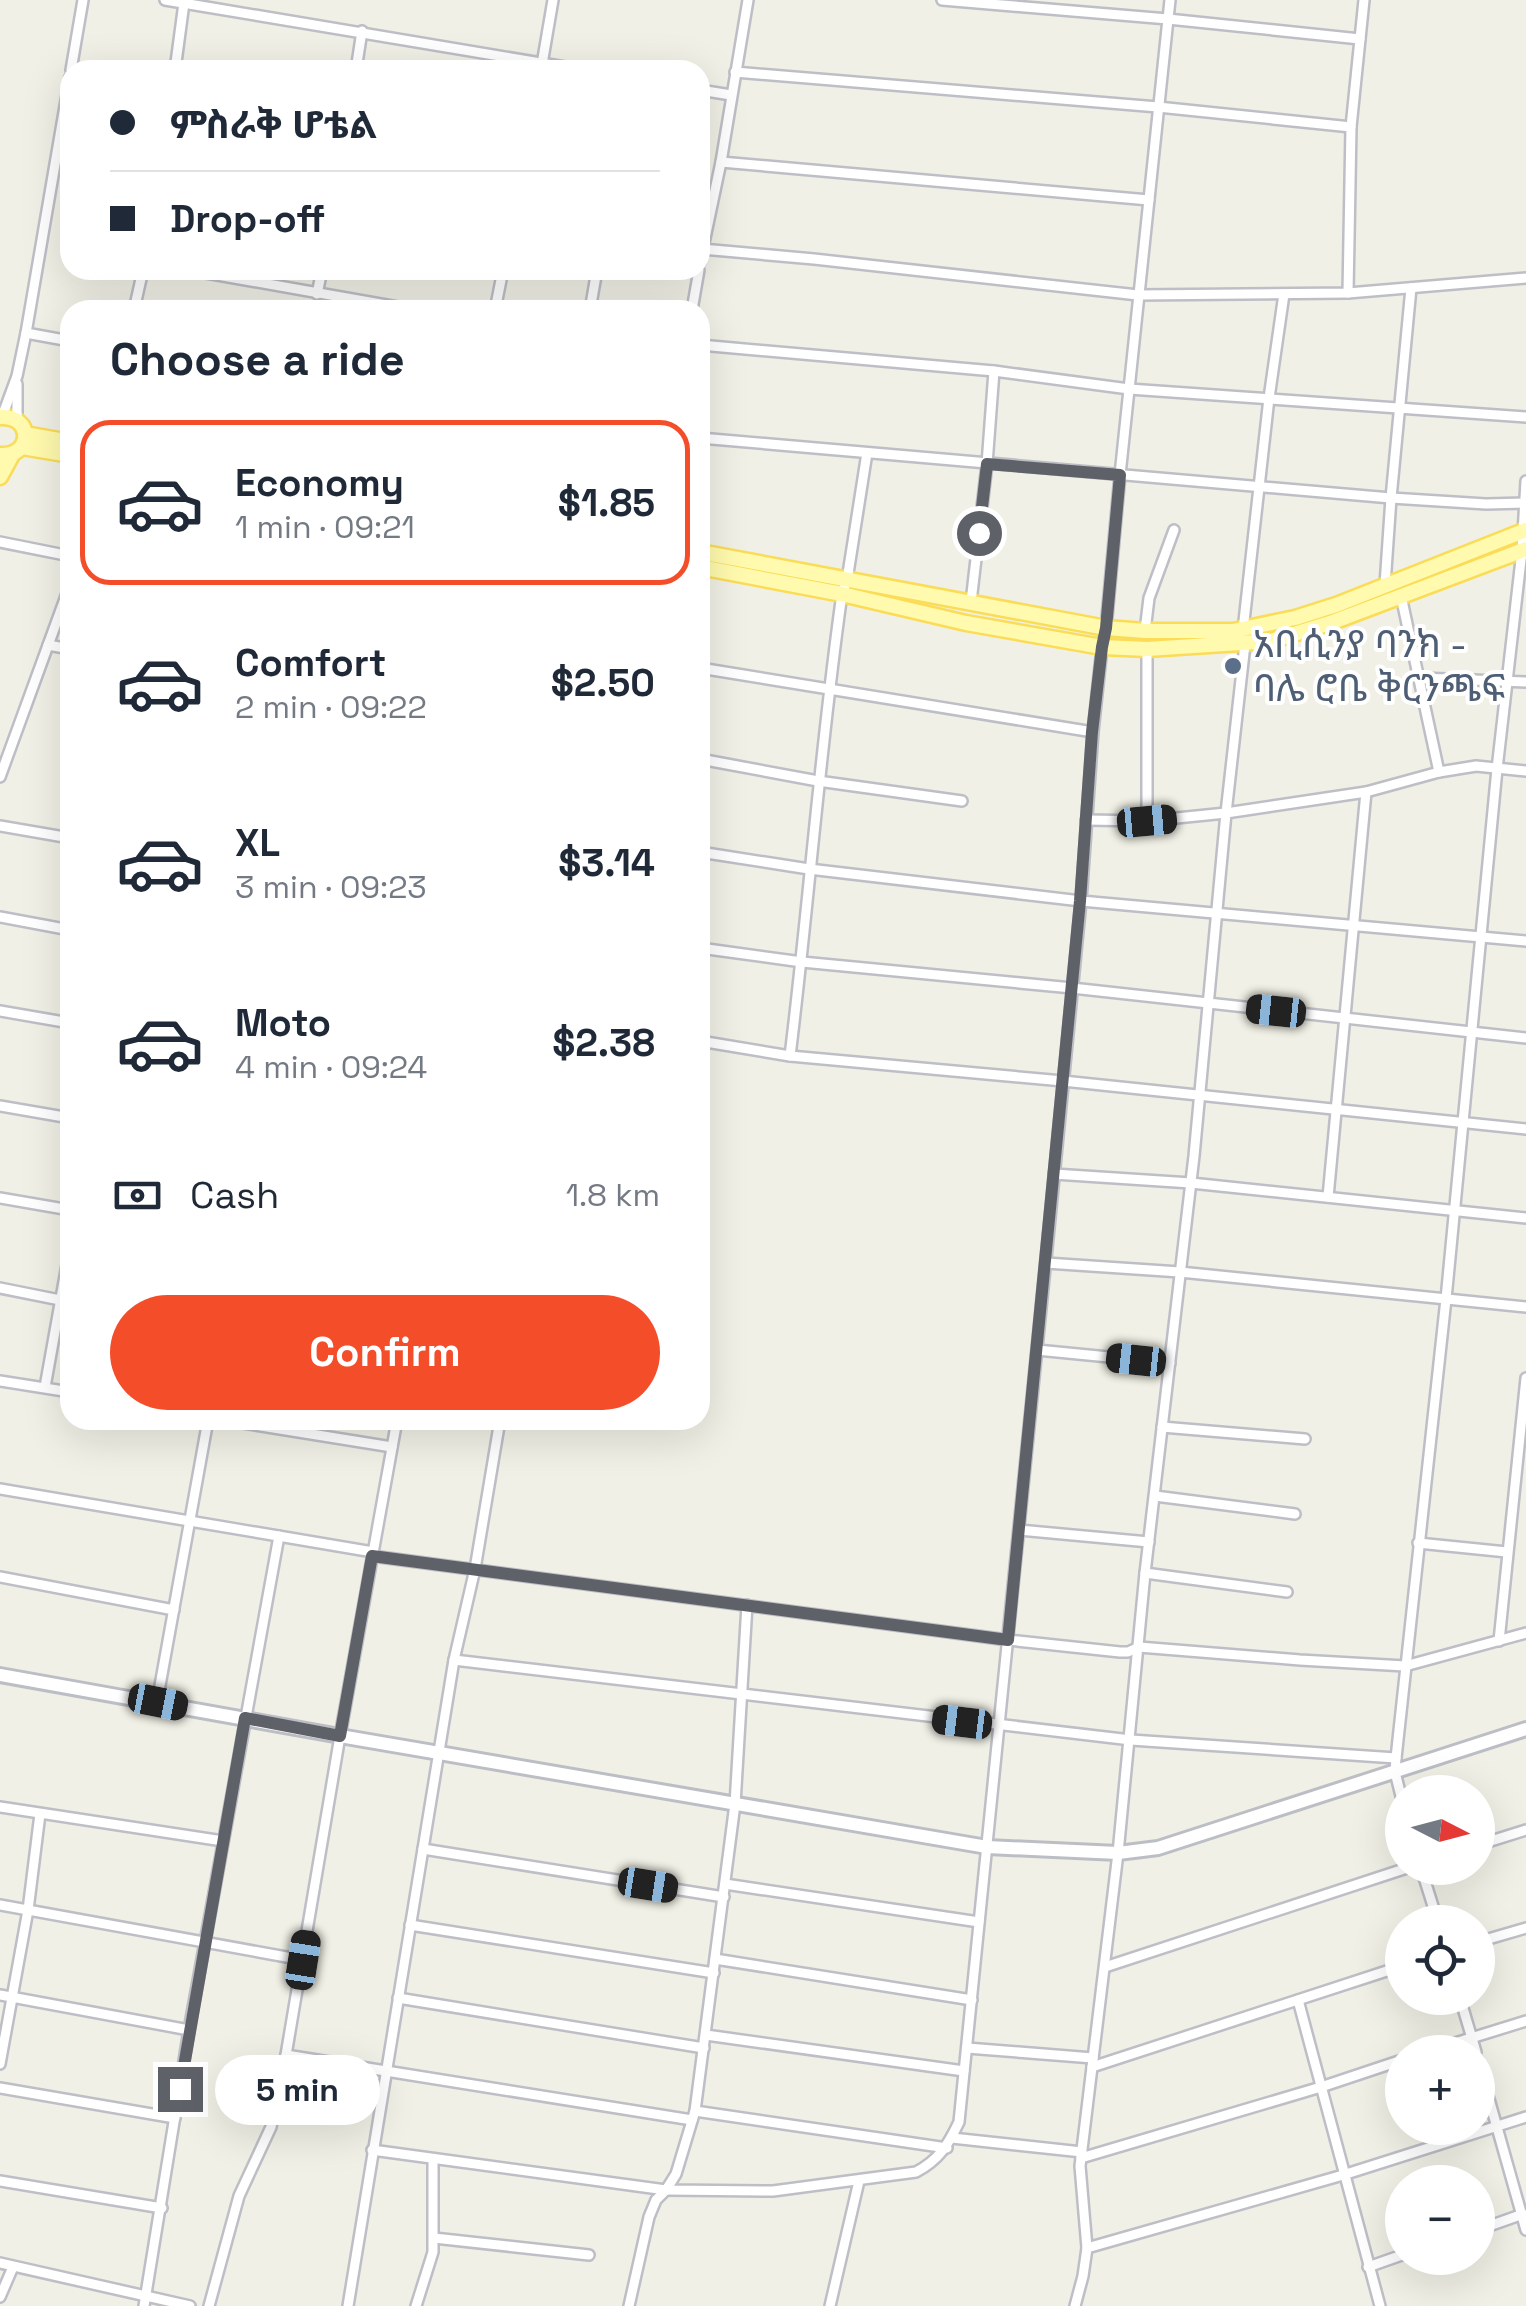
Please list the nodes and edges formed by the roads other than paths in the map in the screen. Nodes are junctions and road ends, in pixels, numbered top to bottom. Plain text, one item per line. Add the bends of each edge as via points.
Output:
1 (83, 0) edge
2 (164, 0) edge
3 (554, 0) edge
4 (748, 0) edge
5 (942, 0) edge
6 (1170, 0) edge
7 (1364, 0) edge
8 (184, 3) junction
9 (1168, 19) junction
10 (362, 32) junction
11 (1360, 38) junction
12 (73, 60) edge
13 (176, 60) edge
14 (358, 60) edge
15 (506, 60) edge
16 (543, 60) edge
17 (736, 72) junction
18 (710, 92) edge
19 (732, 95) junction
20 (1158, 108) junction
21 (1351, 127) junction
22 (60, 138) edge
23 (722, 162) junction
24 (1148, 200) junction
25 (710, 214) edge
26 (710, 250) edge
27 (1526, 278) edge
28 (243, 280) edge
29 (320, 280) edge
30 (1411, 288) junction
31 (1348, 293) junction
32 (318, 294) junction
33 (1284, 294) junction
34 (1138, 295) junction
35 (354, 300) edge
36 (26, 334) junction
37 (60, 339) edge
38 (710, 346) edge
39 (994, 371) junction
40 (1128, 389) junction
41 (1268, 398) junction
42 (1400, 409) junction
43 (1526, 417) edge
44 (11, 435) edge
45 (710, 439) edge
46 (60, 441) edge
47 (60, 452) edge
48 (867, 453) junction
49 (987, 464) junction
50 (1120, 475) junction
51 (0, 477) edge
52 (1526, 481) edge
53 (1258, 486) junction
54 (1390, 498) junction
55 (1524, 503) edge
56 (1174, 530) dead end
57 (1524, 531) edge
58 (0, 542) edge
59 (1524, 550) edge
60 (60, 554) edge
61 (710, 554) edge
62 (710, 568) edge
63 (1386, 585) junction
64 (844, 587) junction
65 (1521, 587) edge
66 (1401, 596) junction
67 (971, 602) junction
68 (60, 612) edge
69 (1106, 628) junction
70 (1145, 631) junction
71 (1244, 637) junction
72 (48, 645) junction
73 (60, 647) edge
74 (1102, 647) junction
75 (1147, 650) junction
76 (710, 670) edge
77 (1420, 678) junction
78 (1506, 681) junction
79 (1526, 682) edge
80 (828, 689) junction
81 (1092, 732) junction
82 (710, 761) edge
83 (1496, 769) junction
84 (1439, 772) junction
85 (1526, 772) edge
86 (0, 777) edge
87 (818, 780) junction
88 (1366, 792) junction
89 (962, 801) dead end
90 (1226, 813) junction
91 (1086, 820) junction
92 (1147, 821) junction
93 (0, 826) edge
94 (60, 836) edge
95 (710, 854) edge
96 (809, 869) junction
97 (1080, 901) junction
98 (1217, 913) junction
99 (0, 917) edge
100 (1353, 925) junction
101 (60, 928) edge
102 (1481, 936) junction
103 (1526, 940) edge
104 (710, 949) edge
105 (802, 962) junction
106 (1072, 988) junction
107 (1208, 1004) junction
108 (0, 1011) edge
109 (1344, 1018) junction
110 (60, 1021) edge
111 (1472, 1032) junction
112 (1526, 1038) edge
113 (710, 1043) edge
114 (790, 1056) junction
115 (1063, 1081) junction
116 (1200, 1095) junction
117 (0, 1106) edge
118 (1336, 1110) junction
119 (60, 1116) edge
120 (1463, 1123) junction
121 (1526, 1129) edge
122 (1054, 1174) junction
123 (1191, 1184) junction
124 (1328, 1197) junction
125 (0, 1198) edge
126 (60, 1208) edge
127 (1454, 1210) junction
128 (1526, 1218) edge
129 (1046, 1262) junction
130 (1180, 1272) junction
131 (0, 1288) edge
132 (1446, 1299) junction
133 (60, 1300) edge
134 (1526, 1307) edge
135 (60, 1322) edge
136 (1037, 1350) junction
137 (1170, 1363) junction
138 (1526, 1378) edge
139 (0, 1381) edge
140 (45, 1387) junction
141 (60, 1390) edge
142 (1162, 1427) junction
143 (206, 1430) edge
144 (286, 1430) edge
145 (395, 1430) edge
146 (498, 1430) edge
147 (1305, 1439) dead end
148 (392, 1447) junction
149 (0, 1489) edge
150 (1155, 1496) junction
151 (1295, 1514) dead end
152 (190, 1520) junction
153 (1019, 1530) junction
154 (279, 1536) junction
155 (1149, 1542) junction
156 (1418, 1543) junction
157 (1508, 1552) junction
158 (373, 1554) junction
159 (475, 1569) junction
160 (1145, 1574) junction
161 (0, 1576) edge
162 (1286, 1592) dead end
163 (747, 1606) junction
164 (174, 1610) junction
165 (1526, 1633) edge
166 (1008, 1640) junction
167 (1499, 1641) junction
168 (1139, 1647) junction
169 (454, 1660) junction
170 (1405, 1666) junction
171 (0, 1675) edge
172 (742, 1694) junction
173 (158, 1702) junction
174 (245, 1718) junction
175 (999, 1726) junction
176 (1526, 1730) edge
177 (340, 1736) junction
178 (1131, 1740) junction
179 (438, 1753) junction
180 (1396, 1765) junction
181 (1398, 1775) edge
182 (736, 1804) junction
183 (0, 1807) edge
184 (40, 1814) junction
185 (1526, 1830) edge
186 (1495, 1840) edge
187 (223, 1841) junction
188 (987, 1847) junction
189 (422, 1849) junction
190 (1118, 1854) junction
191 (1385, 1875) edge
192 (725, 1884) junction
193 (724, 1896) junction
194 (0, 1905) edge
195 (28, 1910) junction
196 (980, 1922) junction
197 (410, 1924) junction
198 (1526, 1928) edge
199 (1495, 1937) edge
200 (205, 1943) junction
201 (303, 1960) junction
202 (715, 1960) junction
203 (1105, 1967) junction
204 (714, 1972) junction
205 (1385, 1972) edge
206 (0, 1995) edge
207 (12, 1998) junction
208 (398, 1998) junction
209 (972, 2000) junction
210 (1298, 2000) junction
211 (1526, 2021) edge
212 (188, 2030) junction
213 (1481, 2035) edge
214 (706, 2036) junction
215 (704, 2048) junction
216 (967, 2048) junction
217 (286, 2055) junction
218 (1093, 2063) junction
219 (0, 2064) edge
220 (1385, 2066) edge
221 (964, 2071) junction
222 (386, 2072) junction
223 (1320, 2087) junction
224 (0, 2088) edge
225 (694, 2115) junction
226 (1526, 2117) edge
227 (175, 2118) junction
228 (1495, 2123) edge
229 (1496, 2127) junction
230 (949, 2143) junction
231 (372, 2150) junction
232 (1082, 2155) junction
233 (433, 2158) junction
234 (1343, 2174) junction
235 (0, 2181) edge
236 (859, 2181) junction
237 (666, 2190) junction
238 (162, 2208) junction
239 (1524, 2214) edge
240 (1495, 2224) edge
241 (1526, 2230) edge
242 (434, 2238) junction
243 (1087, 2248) junction
244 (589, 2256) dead end
245 (1385, 2262) edge
246 (0, 2263) edge
247 (13, 2266) junction
248 (1368, 2267) junction
249 (0, 2297) edge
250 (145, 2301) edge
251 (190, 2306) edge
252 (209, 2306) edge
253 (348, 2306) edge
254 (416, 2306) edge
255 (629, 2306) edge
256 (830, 2306) edge
257 (1075, 2306) edge
258 (1380, 2306) edge

1 - 12 street
2 - 8 street
3 - 16 street
4 - 17 street
5 - 9 street
6 - 9 street
7 - 11 street
8 - 10 street
8 - 13 street
9 - 11 street
9 - 20 street
10 - 14 street
10 - 15 street
11 - 21 street
17 - 19 street
17 - 20 street
18 - 19 street
19 - 23 street
20 - 21 street
20 - 24 street
21 - 31 street
22 - 36 street
23 - 24 street
23 - 25 street
24 - 34 street
26 - 34 street
27 - 30 street
28 - 32 street
29 - 32 street
30 - 31 street
30 - 42 street
31 - 33 street
32 - 35 street
33 - 34 street
33 - 41 street
34 - 40 street
36 - 37 street
36 - 44 street
38 - 39 street
39 - 40 street
39 - 49 street
40 - 41 street
40 - 50 street
41 - 42 street
41 - 53 street
42 - 43 street
42 - 54 street
44 - 46 main road
44 - 47 main road
44 - 51 main road
45 - 48 street
48 - 49 street
48 - 64 street
49 - 50 street
49 - 67 street
50 - 53 street
50 - 69 street
52 - 55 street
53 - 54 street
53 - 71 street
54 - 55 street
54 - 63 street
55 - 57 street
56 - 70 street
57 - 59 street
57 - 63 main road
58 - 60 street
59 - 65 street
59 - 66 main road
61 - 64 main road
62 - 64 main road
63 - 71 main road
64 - 67 main road
64 - 74 main road via 966,623
64 - 80 street
65 - 78 street
66 - 71 main road via 1271,641
66 - 77 street
67 - 69 main road
68 - 72 street
69 - 70 main road
69 - 74 street
70 - 71 main road
71 - 75 main road
71 - 90 street
72 - 73 street
72 - 86 street
74 - 75 main road
74 - 81 street
75 - 92 street
76 - 80 street
77 - 78 street
77 - 84 street
78 - 79 street
78 - 83 street
80 - 81 street
80 - 87 street
81 - 91 street
82 - 87 street
83 - 84 street
83 - 85 street
83 - 102 street
84 - 88 street
87 - 89 street
87 - 96 street
88 - 90 street
88 - 100 street
90 - 92 street
90 - 98 street
91 - 92 street
91 - 97 street
93 - 94 street
95 - 96 street
96 - 97 street
96 - 105 street
97 - 98 street
97 - 106 street
98 - 100 street
98 - 107 street
99 - 101 street
100 - 102 street
100 - 109 street
102 - 103 street
102 - 111 street
104 - 105 street
105 - 106 street
105 - 114 street
106 - 107 street
106 - 115 street
107 - 109 street
107 - 116 street
108 - 110 street
109 - 111 street
109 - 118 street
111 - 112 street
111 - 120 street
113 - 114 street
114 - 115 street
115 - 116 street
115 - 122 street
116 - 118 street
116 - 123 street
117 - 119 street
118 - 120 street
118 - 124 street
120 - 121 street
120 - 127 street
122 - 123 street
122 - 129 street
123 - 124 street
123 - 130 street
124 - 127 street
125 - 126 street
127 - 128 street
127 - 132 street
129 - 130 street
129 - 136 street
130 - 132 street
130 - 137 street
131 - 133 street
132 - 134 street
132 - 156 street
135 - 140 street
136 - 137 street
136 - 153 street
137 - 142 street
138 - 157 street
139 - 140 street
140 - 141 street
142 - 147 street
142 - 150 street
143 - 152 street
144 - 148 street
145 - 148 street
146 - 159 street
148 - 158 street
149 - 152 street
150 - 151 street
150 - 155 street
152 - 154 street
152 - 164 street
153 - 155 street
153 - 166 street
154 - 158 street
154 - 174 street
155 - 160 street
156 - 157 street
156 - 170 street
157 - 167 street
158 - 159 street
158 - 177 street
159 - 163 street
159 - 169 street
160 - 162 street
160 - 168 street
161 - 164 street
163 - 166 street
163 - 172 street
164 - 173 street
165 - 167 street
166 - 168 street via 1120,1652
166 - 175 street
167 - 170 street
168 - 170 street
168 - 178 street
169 - 172 street
169 - 179 street
170 - 180 street
171 - 173 street
172 - 175 street
172 - 182 street
173 - 174 street
174 - 177 street
174 - 187 street
175 - 178 street
175 - 188 street
176 - 180 street
177 - 179 street
177 - 201 street
178 - 180 street
178 - 190 street
179 - 182 street
179 - 189 street
180 - 181 street
180 - 190 street via 1158,1848
182 - 188 street
182 - 192 street
183 - 184 street
184 - 187 street
184 - 195 street
185 - 186 street
187 - 200 street
188 - 190 street
188 - 196 street
189 - 193 street
189 - 197 street
190 - 203 street
191 - 203 street
192 - 193 street
192 - 196 street
193 - 202 street
194 - 195 street
195 - 200 street
195 - 207 street
196 - 209 street
197 - 204 street
197 - 208 street
198 - 199 street
200 - 201 street
200 - 212 street
201 - 217 street
202 - 204 street
202 - 209 street
203 - 218 street
204 - 214 street
205 - 210 street
206 - 207 street
207 - 212 street
207 - 219 street
208 - 215 street
208 - 222 street
209 - 216 street
210 - 218 street
210 - 223 street
211 - 213 street
212 - 227 street
214 - 215 street
214 - 221 street
215 - 225 street
216 - 218 street
216 - 221 street
217 - 222 street
217 - 252 street via 270,2127 239,2196
218 - 232 street
220 - 223 street
221 - 230 street via 960,2122
222 - 225 street
222 - 231 street
223 - 232 street
223 - 234 street
224 - 227 street
225 - 230 street
225 - 237 street
226 - 229 street
227 - 238 street
228 - 229 street
229 - 234 street
229 - 239 street
230 - 232 street
230 - 236 street via 916,2172
231 - 233 street
231 - 253 street
232 - 243 street
233 - 237 street
233 - 242 street
234 - 243 street
234 - 248 street
235 - 238 street
236 - 237 street via 773,2192
236 - 256 street
237 - 255 street via 649,2217
238 - 250 street
239 - 240 street
239 - 241 street
242 - 244 street
242 - 254 street
243 - 257 street
245 - 248 street
246 - 247 street
247 - 249 street
247 - 250 street
248 - 258 street
250 - 251 street

